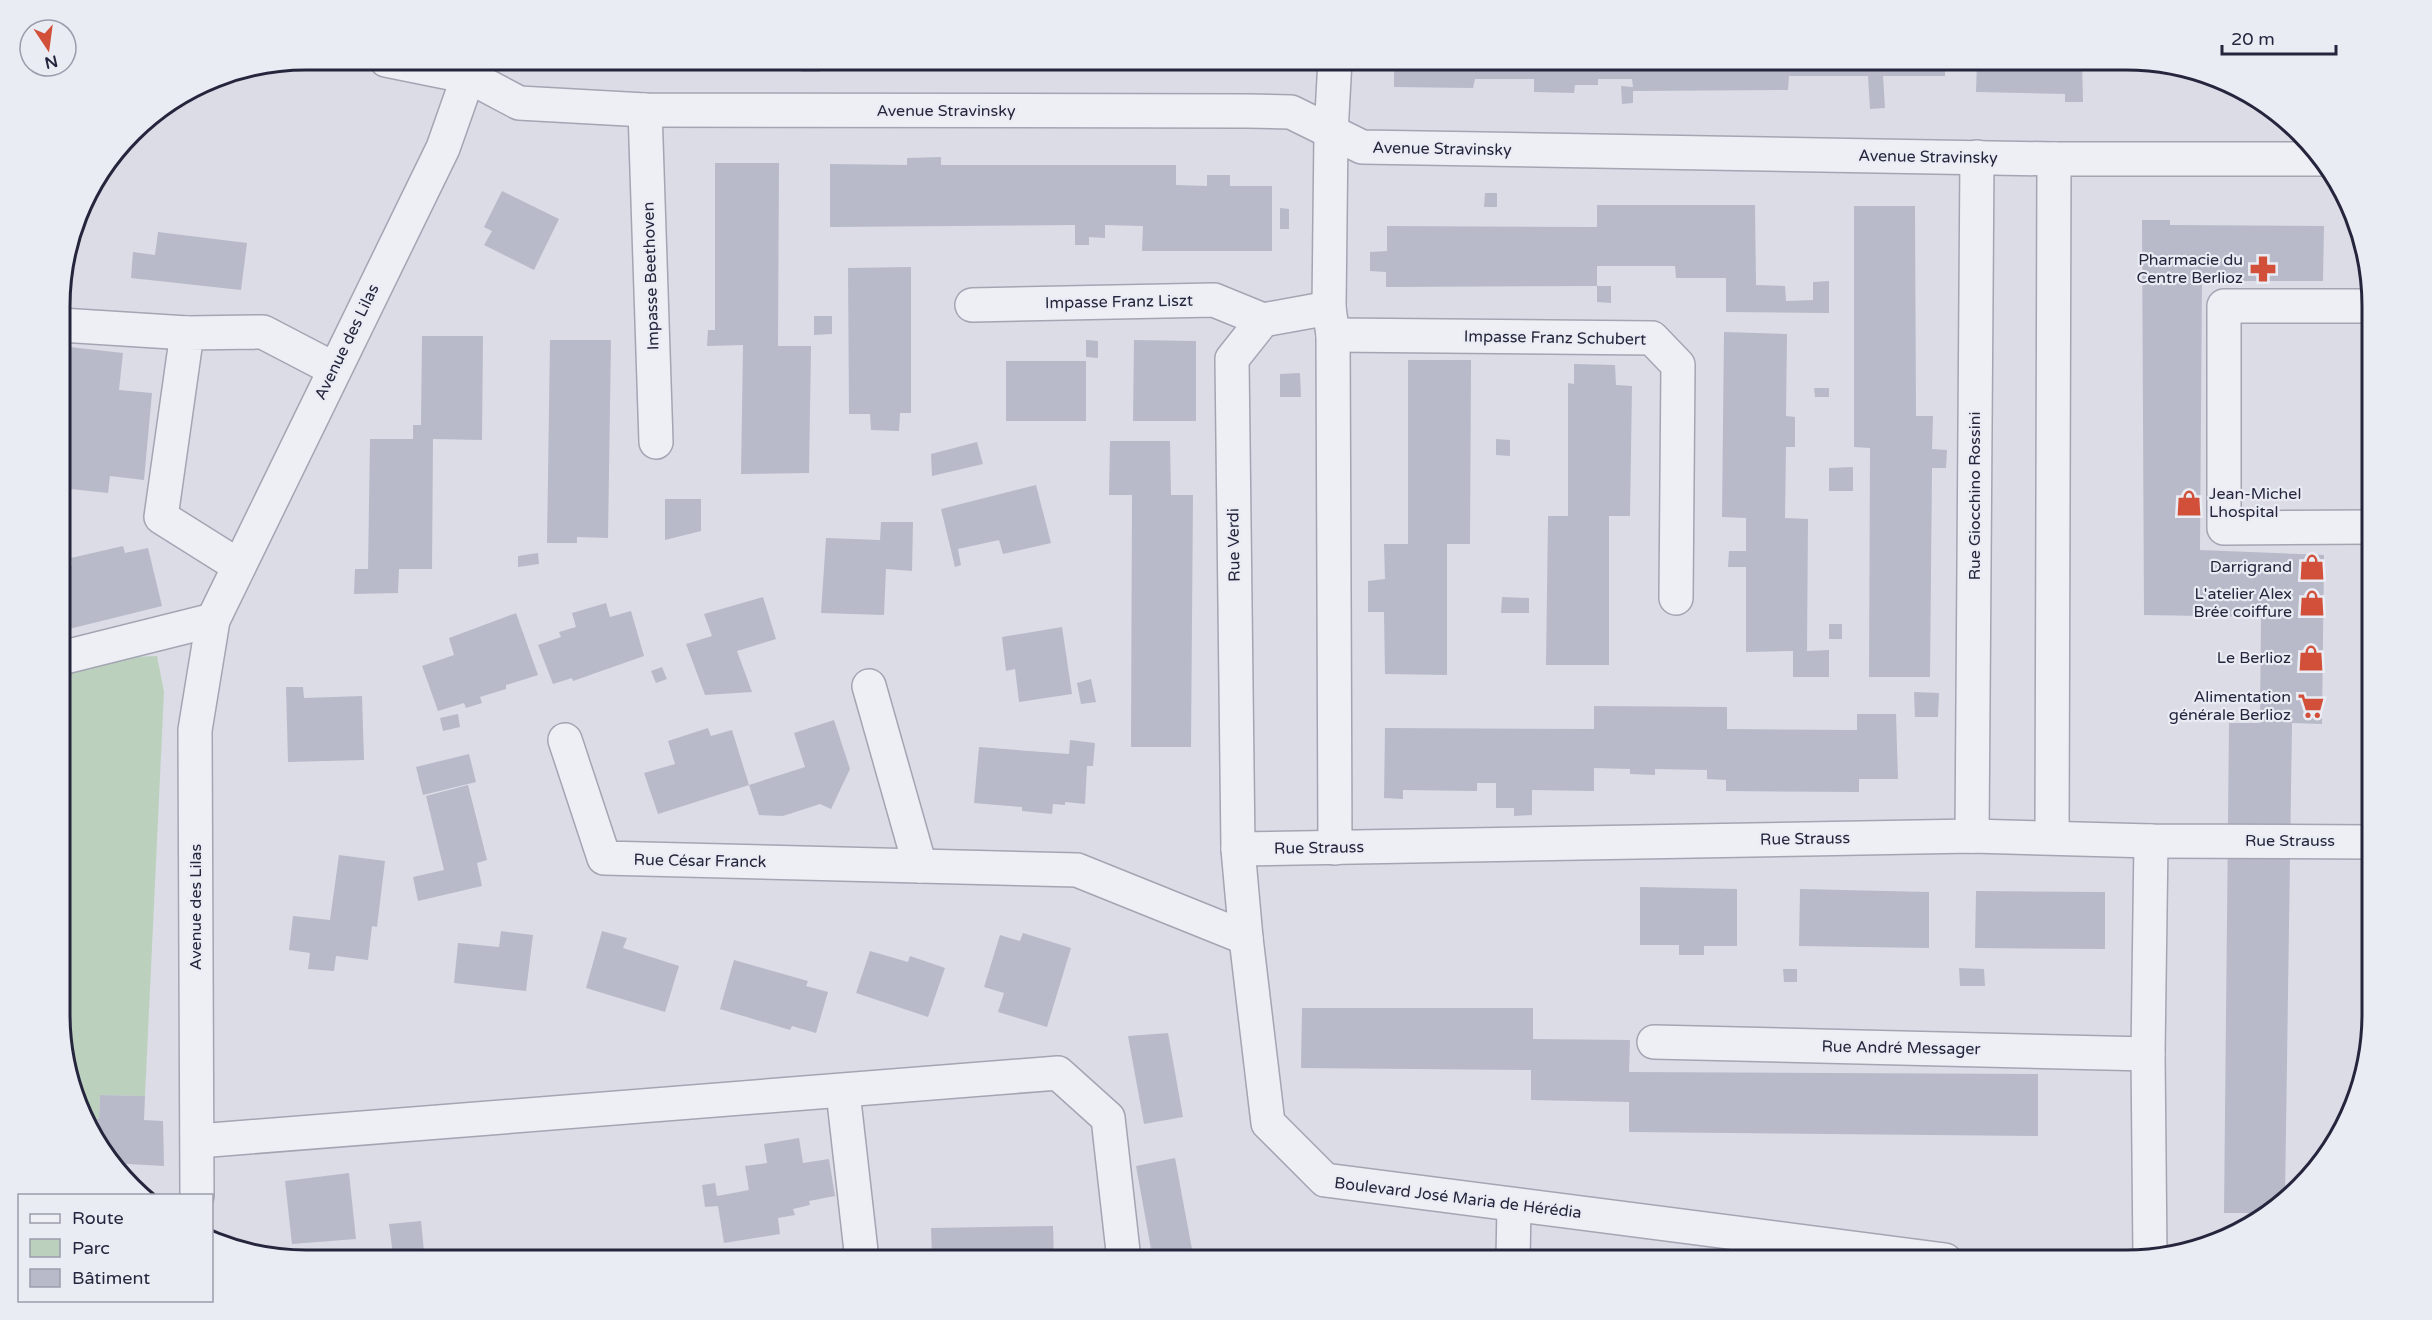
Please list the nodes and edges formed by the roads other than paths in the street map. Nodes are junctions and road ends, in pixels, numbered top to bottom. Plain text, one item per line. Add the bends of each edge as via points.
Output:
1 (471, 70) edge
2 (475, 70) edge
3 (1334, 70) edge
4 (645, 110) junction
5 (1331, 133) junction
6 (1977, 157) junction
7 (2054, 159) junction
8 (2310, 159) edge
9 (972, 305) dead end
10 (2362, 306) edge
11 (1263, 320) junction
12 (1331, 321) junction
13 (70, 326) edge
14 (187, 333) junction
15 (334, 369) junction
16 (657, 442) dead end
17 (2362, 527) edge
18 (239, 566) junction
19 (1676, 598) dead end
20 (213, 620) junction
21 (70, 656) edge
22 (869, 686) dead end
23 (564, 740) dead end
24 (1972, 836) junction
25 (2052, 837) junction
26 (2151, 841) junction
27 (2362, 842) edge
28 (1335, 848) junction
29 (1238, 849) junction
30 (920, 866) junction
31 (1246, 938) junction
32 (1654, 1042) dead end
33 (2148, 1054) junction
34 (843, 1092) junction
35 (198, 1141) junction
36 (197, 1194) edge
37 (1514, 1205) junction
38 (2150, 1248) edge
39 (861, 1250) edge
40 (1123, 1250) edge
41 (1513, 1250) edge
42 (1867, 1250) edge

1 - 15 street, Avenue des Lilas via 443,148
2 - 4 street, Avenue Stravinsky via 519,103
3 - 5 street
4 - 5 street, Avenue Stravinsky via 1291,112
4 - 16 street, Impasse Beethoven
5 - 6 street, Avenue Stravinsky via 1362,147
5 - 12 street
6 - 7 street, Avenue Stravinsky
6 - 24 street, Rue Giocchino Rossini
7 - 8 street, Avenue Stravinsky
7 - 25 street
9 - 11 street, Impasse Franz Liszt via 1214,300
10 - 17 street via 2224,306 2224,528
11 - 12 street
11 - 29 street, Rue Verdi via 1232,359
12 - 19 street, Impasse Franz Schubert via 1652,338 1678,365
12 - 28 street
13 - 14 street
14 - 15 street via 263,332
14 - 18 street via 161,517
15 - 18 street, Avenue des Lilas
18 - 20 street, Avenue des Lilas
20 - 21 street
20 - 35 street, Avenue des Lilas via 195,730
22 - 30 street
23 - 30 street, Rue César Franck via 604,858
24 - 25 street, Rue Strauss
24 - 28 street, Rue Strauss
25 - 26 street, Rue Strauss
26 - 27 street, Rue Strauss
26 - 33 street
28 - 29 street, Rue Strauss
29 - 31 street, Boulevard José Maria de Hérédia
30 - 31 street, Rue César Franck via 1077,870
31 - 37 street, Boulevard José Maria de Hérédia via 1268,1122 1325,1180
32 - 33 street, Rue André Messager
33 - 38 street
34 - 35 street
34 - 39 street
34 - 40 street via 1058,1073 1108,1118
35 - 36 street, Avenue des Lilas
37 - 41 street
37 - 42 street, Boulevard José Maria de Hérédia

